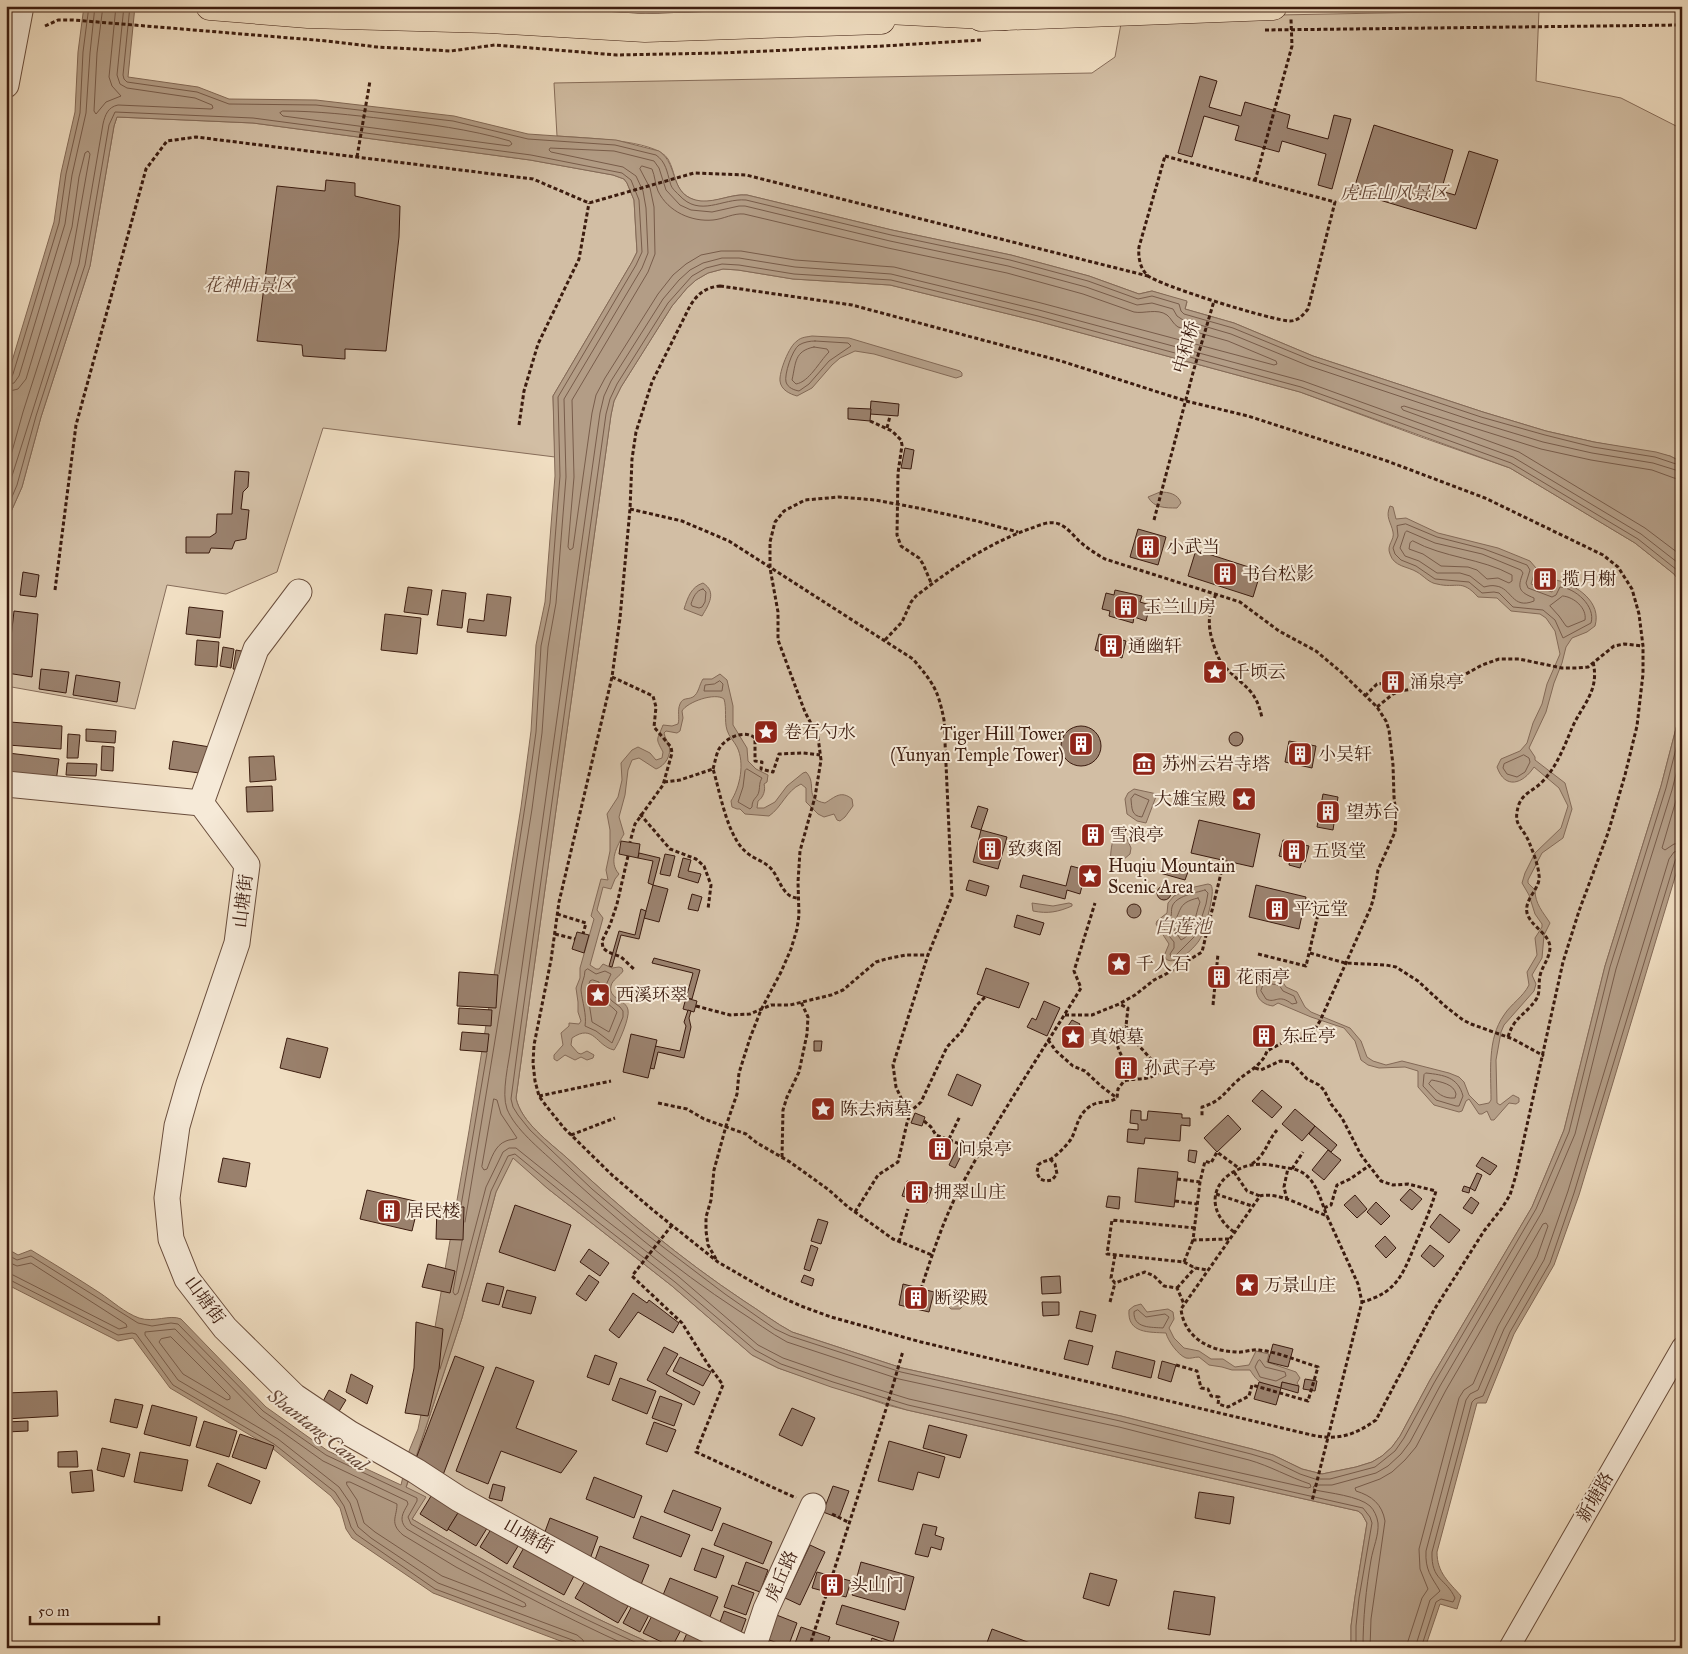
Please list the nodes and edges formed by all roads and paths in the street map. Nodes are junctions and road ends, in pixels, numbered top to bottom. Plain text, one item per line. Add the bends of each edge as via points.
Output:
1 (21, 6) edge
2 (210, 6) edge
3 (808, 6) edge
4 (1005, 16) junction
5 (1275, 17) edge
6 (1682, 24) edge
7 (45, 26) dead end
8 (1291, 30) junction
9 (989, 40) dead end
10 (370, 81) dead end
11 (6, 85) edge
12 (357, 157) junction
13 (1255, 180) junction
14 (590, 203) junction
15 (1148, 276) junction
16 (1213, 303) junction
17 (1186, 401) junction
18 (890, 416) dead end
19 (870, 421) dead end
20 (519, 425) dead end
21 (887, 428) junction
22 (897, 505) junction
23 (630, 509) junction
24 (1154, 520) dead end
25 (1018, 533) junction
26 (770, 568) junction
27 (932, 585) junction
28 (55, 590) dead end
29 (300, 592) dead end
30 (1216, 594) junction
31 (885, 640) junction
32 (1643, 646) junction
33 (1594, 662) junction
34 (612, 677) junction
35 (1386, 683) dead end
36 (1365, 696) junction
37 (1377, 707) junction
38 (1262, 718) dead end
39 (820, 755) junction
40 (713, 769) junction
41 (664, 782) junction
42 (6, 784) edge
43 (201, 802) junction
44 (640, 814) junction
45 (630, 842) dead end
46 (628, 856) dead end
47 (1222, 869) dead end
48 (798, 898) junction
49 (1305, 902) dead end
50 (1094, 903) dead end
51 (708, 910) dead end
52 (557, 914) junction
53 (554, 934) junction
54 (583, 934) dead end
55 (575, 939) dead end
56 (1310, 953) junction
57 (1218, 954) dead end
58 (1258, 954) dead end
59 (928, 955) junction
60 (1346, 963) junction
61 (635, 970) dead end
62 (985, 996) dead end
63 (801, 1002) junction
64 (1119, 1004) junction
65 (1213, 1005) dead end
66 (696, 1006) dead end
67 (761, 1010) junction
68 (1064, 1015) junction
69 (1126, 1026) junction
70 (1508, 1037) junction
71 (1048, 1040) junction
72 (1544, 1056) junction
73 (1125, 1061) dead end
74 (1255, 1068) junction
75 (611, 1081) dead end
76 (539, 1096) junction
77 (1118, 1098) junction
78 (658, 1103) dead end
79 (911, 1111) junction
80 (960, 1116) dead end
81 (1202, 1116) dead end
82 (615, 1118) dead end
83 (924, 1121) dead end
84 (726, 1126) junction
85 (1277, 1130) dead end
86 (571, 1135) junction
87 (949, 1139) junction
88 (968, 1147) dead end
89 (1303, 1152) dead end
90 (782, 1158) junction
91 (1050, 1160) junction
92 (1370, 1165) junction
93 (1249, 1166) junction
94 (1290, 1168) junction
95 (1240, 1169) junction
96 (1234, 1172) junction
97 (1177, 1179) dead end
98 (1200, 1182) junction
99 (1216, 1194) junction
100 (1260, 1196) junction
101 (1288, 1200) junction
102 (1175, 1201) dead end
103 (1197, 1204) junction
104 (1252, 1206) junction
105 (1324, 1208) junction
106 (908, 1209) dead end
107 (855, 1212) junction
108 (1327, 1216) junction
109 (672, 1226) junction
110 (1195, 1228) junction
111 (1234, 1232) junction
112 (1230, 1238) junction
113 (1193, 1240) junction
114 (898, 1242) junction
115 (932, 1255) junction
116 (1114, 1255) junction
117 (718, 1262) junction
118 (1184, 1262) junction
119 (1195, 1268) junction
120 (1208, 1270) junction
121 (1114, 1284) junction
122 (1177, 1288) junction
123 (921, 1289) dead end
124 (1110, 1302) dead end
125 (1362, 1302) junction
126 (1184, 1304) junction
127 (1682, 1347) edge
128 (903, 1351) dead end
129 (1176, 1365) dead end
130 (1328, 1438) junction
131 (1312, 1501) dead end
132 (813, 1506) joint
133 (745, 1648) edge
134 (753, 1648) edge
135 (809, 1648) edge
136 (1509, 1648) edge

1 - 11 street
2 - 4 main road via 308,14 490,19 645,28
3 - 4 main road
4 - 5 main road
5 - 8 path
5 - 8 path
6 - 8 path
7 - 9 path via 58,20 73,20 377,48 451,51 495,46 617,55
8 - 13 path via 1292,46
10 - 12 path
12 - 14 path via 533,179
12 - 28 path via 196,137 167,141 146,169 76,425
13 - 15 path via 1165,156 1139,247 1140,261
13 - 16 path via 1335,202 1308,309 1297,320 1284,320
14 - 15 path via 694,174 746,175
14 - 20 path via 579,259 538,344 524,391
15 - 16 path
16 - 17 path, 中和桥
17 - 23 path via 1061,361 852,305 711,287 695,298 690,306 645,401 632,459
17 - 24 path, 中和桥
17 - 32 path via 1248,416 1387,461 1485,498 1603,554 1618,567 1632,589
18 - 21 path
19 - 21 path
21 - 22 path via 897,435 902,445
22 - 25 path
22 - 26 path via 839,496 812,499 791,506 775,522 770,542
22 - 27 path via 898,542 919,558
23 - 26 path via 703,529 729,541
23 - 34 path
25 - 27 path via 971,557
25 - 30 path via 1047,523 1058,523 1088,549 1105,558
26 - 31 path
26 - 39 path via 778,612 778,640 818,737
27 - 31 path via 916,596 902,622
29 - 43 street via 256,649
30 - 36 path via 1240,602 1279,631 1316,651
30 - 38 path via 1208,628 1216,654 1226,669 1254,695
31 - 59 path via 913,659 933,684 944,720 952,896
32 - 33 path via 1614,646
32 - 72 path via 1637,726 1608,833 1564,962
33 - 37 path via 1588,667 1562,668 1508,658 1492,660 1448,684 1400,691
33 - 70 path via 1595,676 1590,697 1552,770 1524,795 1517,814 1518,827 1529,842 1540,877 1527,905 1528,914 1545,936 1550,950 1540,974 1539,994 1512,1026
34 - 41 path via 653,696 656,707 654,728 672,747
34 - 52 path
35 - 36 path via 1378,684
36 - 37 path
37 - 60 path via 1386,721 1391,742 1396,822 1392,840 1378,870 1371,907
39 - 40 path via 779,754 772,772 761,769 762,762 755,761 755,738 742,734 729,739 718,750
39 - 48 path via 819,777 800,851
40 - 41 path
40 - 48 path via 736,840 744,851 772,869 787,894
41 - 44 path
42 - 43 street
43 - 133 street, 山塘街 via 247,865 237,943 177,1126 167,1198 171,1239 187,1280 224,1328 294,1396 349,1433 459,1499 627,1591
44 - 45 path
44 - 51 path via 670,849 687,854 704,866 711,885
46 - 61 path via 615,911 602,941 603,948 622,957
47 - 64 path via 1202,952
48 - 67 path via 799,916 791,949
49 - 56 path via 1320,906
50 - 68 path via 1074,972 1081,988
52 - 53 path
52 - 54 path via 586,923
53 - 55 path
53 - 76 path via 534,1045 534,1072
56 - 58 path via 1306,966
56 - 60 path
57 - 65 path
59 - 63 path via 896,956 876,962 843,990
59 - 79 path via 893,1065 896,1087
60 - 70 path via 1396,967 1418,981 1454,1014 1471,1024
60 - 74 path via 1312,1034 1267,1050
62 - 79 path via 947,1047 921,1102
63 - 67 path via 771,1005
63 - 90 path via 808,1017 807,1034 799,1072 783,1110
64 - 68 path via 1092,1015
64 - 69 path via 1128,1008
66 - 67 path via 730,1015
67 - 84 path via 739,1073 737,1094
68 - 71 path
69 - 73 path via 1116,1039
69 - 77 path via 1131,1037 1161,1070 1148,1079 1124,1081 1118,1089
70 - 72 path
71 - 77 path via 1073,1066 1085,1071
71 - 115 path via 959,1190
72 - 130 path via 1510,1195 1434,1310 1376,1420 1360,1431
74 - 81 path via 1219,1100 1202,1107
74 - 92 path via 1261,1070 1280,1061 1291,1062 1307,1079 1319,1085
75 - 76 path
76 - 86 path
77 - 91 path via 1113,1102 1097,1102 1084,1111 1070,1142
78 - 84 path via 687,1109
79 - 107 path via 900,1159 878,1174
80 - 87 path
82 - 86 path
83 - 87 path via 936,1135
84 - 90 path via 746,1134
84 - 117 path via 706,1217 708,1245
85 - 93 path via 1264,1154
86 - 109 path
87 - 88 path
89 - 94 path
90 - 107 path
91 - 91 path via 1043,1160 1038,1165 1040,1178 1052,1180 1057,1174 1055,1164
92 - 105 path via 1337,1185 1331,1205
92 - 125 path via 1385,1183 1408,1184 1436,1191 1429,1216 1404,1273 1384,1293
93 - 94 path
93 - 95 path
94 - 101 path via 1284,1187
94 - 105 path via 1302,1172 1312,1181
95 - 96 path
95 - 98 path via 1217,1152 1212,1163 1205,1161
96 - 99 path via 1223,1180
96 - 100 path via 1247,1191
97 - 98 path
98 - 103 path
99 - 104 path
99 - 111 path via 1217,1214
100 - 101 path via 1267,1194
100 - 104 path
101 - 108 path
102 - 103 path
103 - 110 path
104 - 111 path
105 - 108 path
106 - 114 path
107 - 114 path
108 - 125 path via 1356,1277
109 - 117 path
109 - 132 path via 632,1276 682,1323 722,1385 696,1452
110 - 113 path
110 - 116 path via 1112,1220 1108,1254
111 - 112 path
112 - 113 path
112 - 120 path
113 - 118 path
114 - 115 path
115 - 123 path
116 - 118 path
116 - 121 path via 1111,1278
117 - 130 path via 770,1292 831,1317 921,1342
118 - 119 path
119 - 120 path
119 - 122 path
120 - 126 path
121 - 122 path via 1145,1272 1164,1286
121 - 124 path
122 - 126 path
125 - 130 path
126 - 129 path via 1181,1309 1185,1326 1193,1337 1208,1346 1236,1353 1257,1349 1318,1366 1308,1401 1252,1385 1248,1396 1228,1407 1218,1404 1219,1397 1201,1388 1197,1371
127 - 136 street, 新塘路
128 - 135 path
130 - 131 path
132 - 134 street, 虎丘路 via 766,1608

